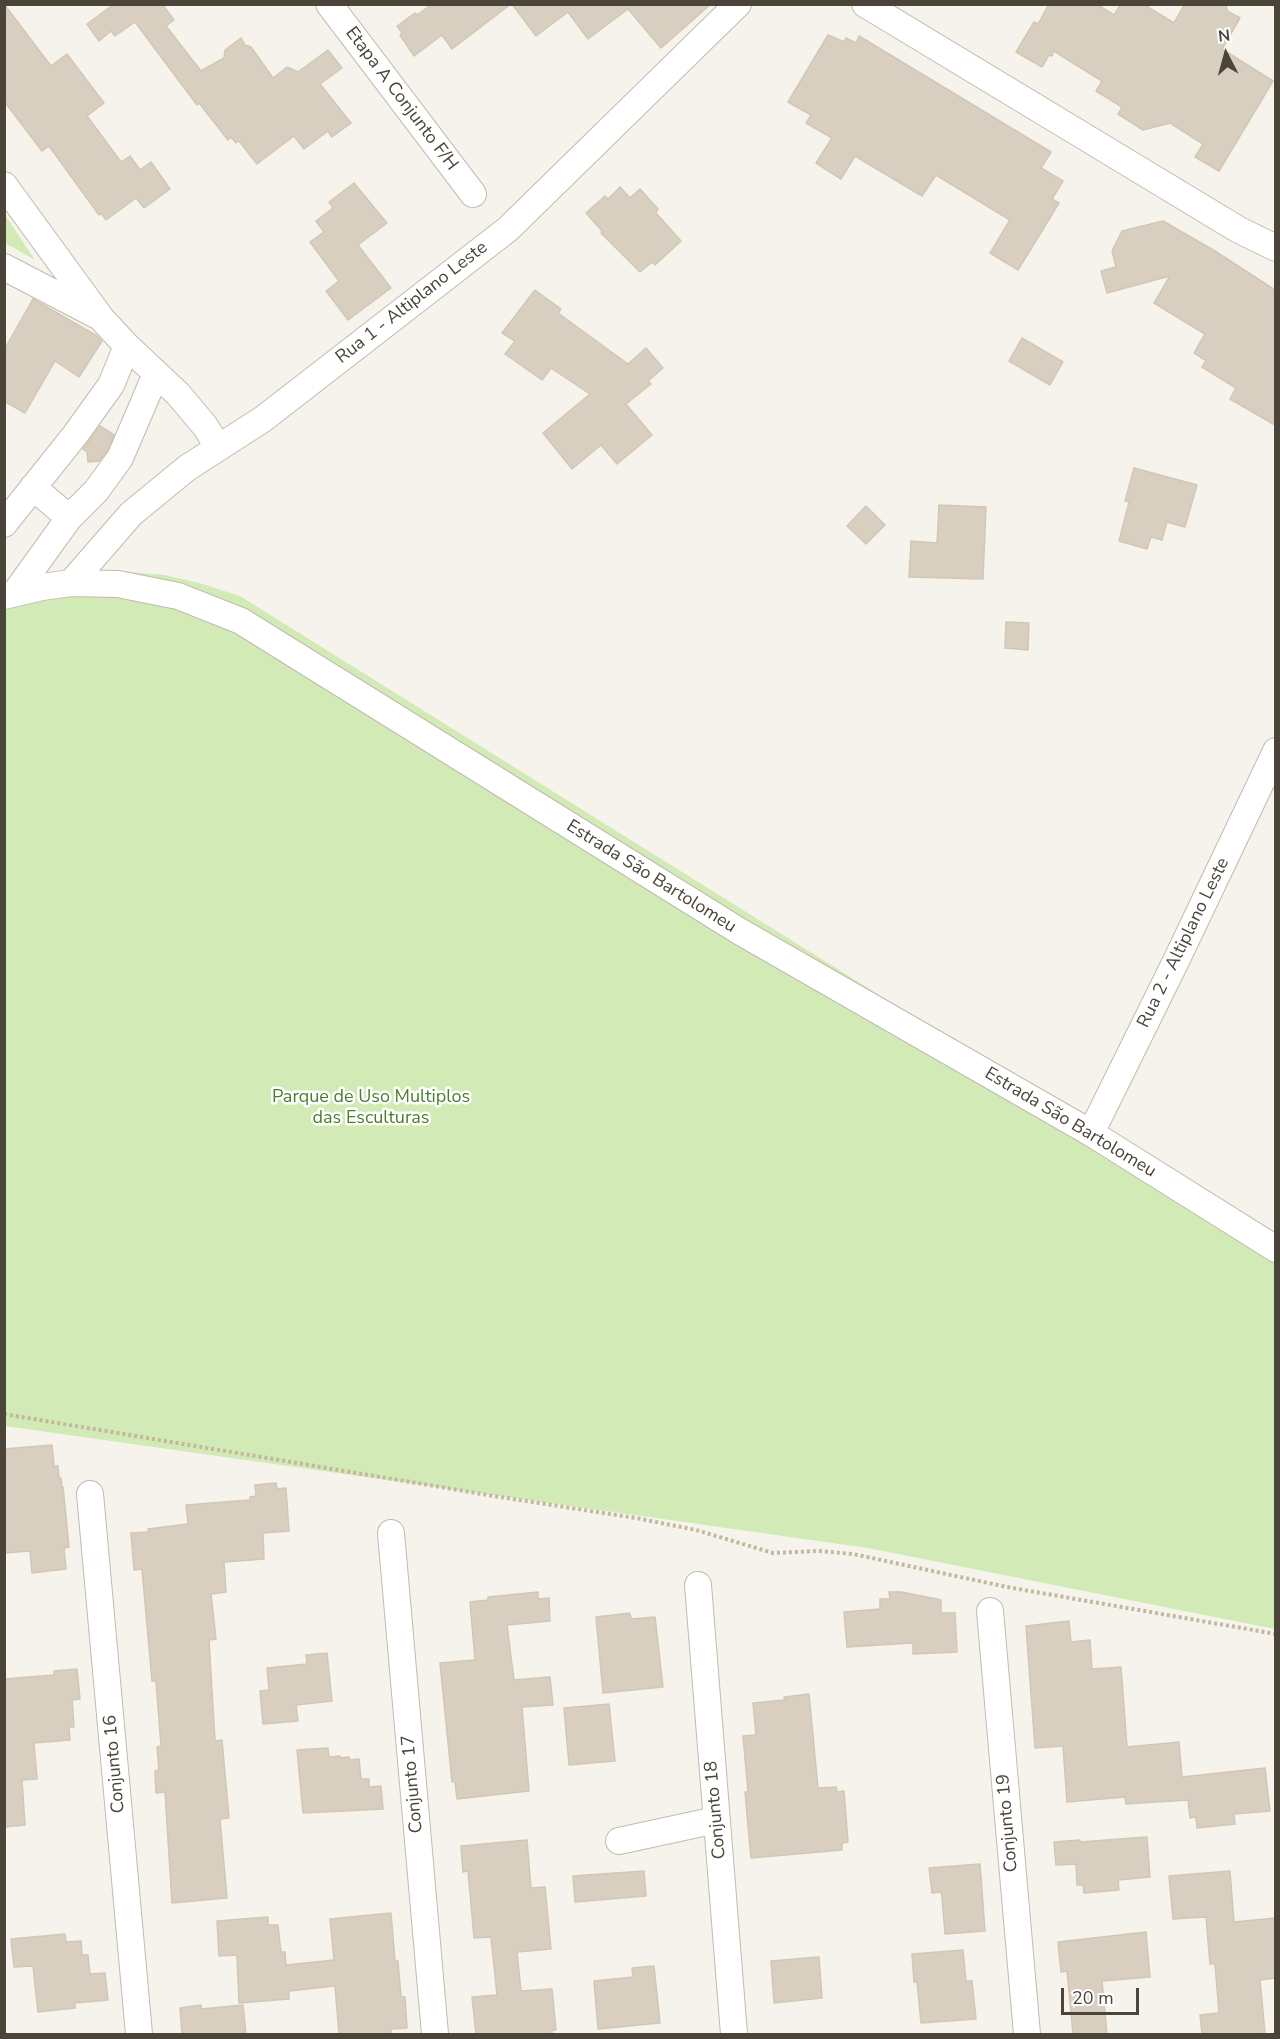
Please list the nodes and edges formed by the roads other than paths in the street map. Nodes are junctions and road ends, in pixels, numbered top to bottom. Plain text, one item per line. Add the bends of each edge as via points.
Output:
1 (329, 4) edge
2 (738, 4) edge
3 (865, 4) edge
4 (4, 185) edge
5 (473, 194) dead end
6 (1275, 249) edge
7 (4, 267) edge
8 (101, 318) junction
9 (127, 346) junction
10 (156, 374) junction
11 (218, 447) junction
12 (33, 487) junction
13 (69, 518) junction
14 (4, 524) edge
15 (71, 583) junction
16 (10, 595) edge
17 (1275, 751) edge
18 (1091, 1133) junction
19 (1275, 1249) edge
20 (90, 1494) dead end
21 (391, 1533) dead end
22 (698, 1585) dead end
23 (990, 1611) dead end
24 (716, 1820) junction
25 (620, 1841) dead end
26 (139, 2034) edge
27 (435, 2034) edge
28 (734, 2034) edge
29 (1027, 2034) edge

1 - 5 street, Etapa A Conjunto F/H
2 - 11 street, Rua 1 - Altiplano Leste via 508,229 263,419
3 - 6 street
4 - 8 street
7 - 8 street
8 - 9 street
9 - 10 street
9 - 12 street via 111,385
10 - 11 street via 178,394
10 - 13 street via 120,458 96,491
11 - 15 street, Rua 1 - Altiplano Leste via 131,514
12 - 13 street
12 - 14 street
13 - 16 street
15 - 16 street, Estrada São Bartolomeu
15 - 18 street, Estrada São Bartolomeu via 149,589 242,621 739,931
17 - 18 street, Rua 2 - Altiplano Leste
18 - 19 street, Estrada São Bartolomeu
20 - 26 street, Conjunto 16
21 - 27 street, Conjunto 17
22 - 24 street, Conjunto 18
23 - 29 street, Conjunto 19
24 - 25 street
24 - 28 street, Conjunto 18

